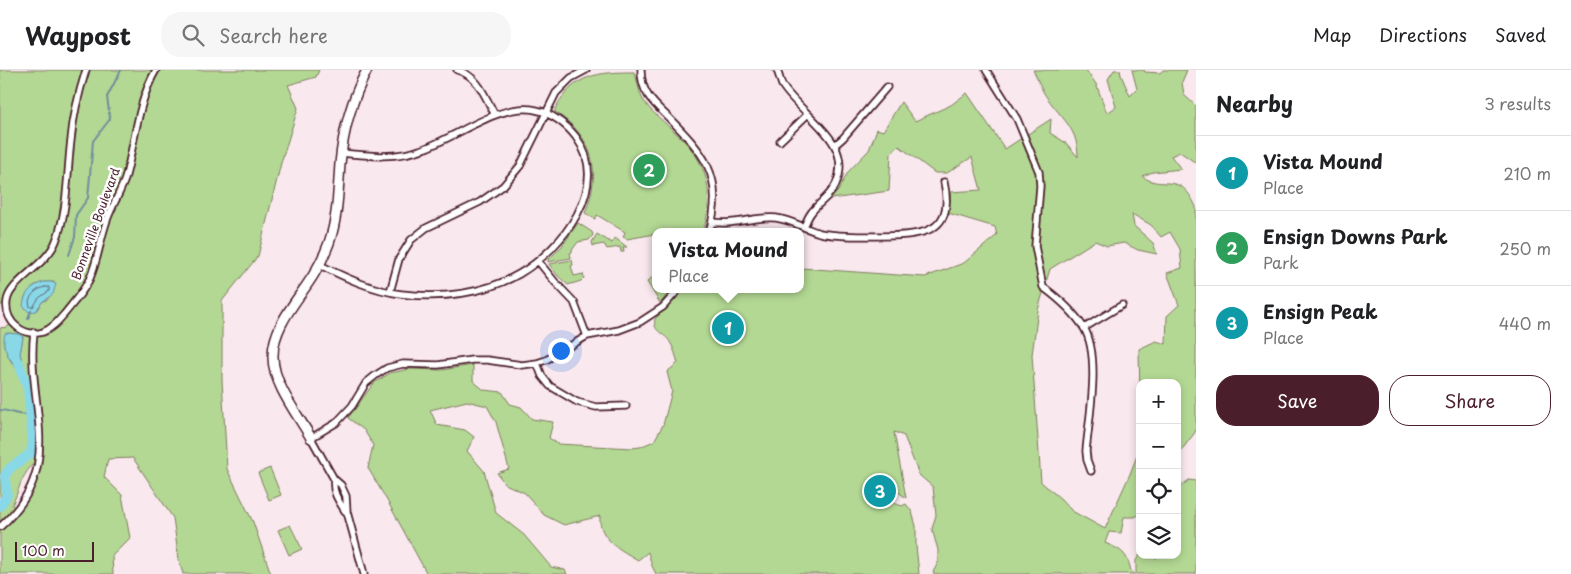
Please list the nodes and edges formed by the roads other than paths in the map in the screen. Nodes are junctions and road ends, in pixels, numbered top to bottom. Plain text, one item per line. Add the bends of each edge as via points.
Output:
1 (86, 70) edge
2 (156, 70) edge
3 (367, 70) edge
4 (457, 70) edge
5 (641, 70) edge
6 (777, 70) edge
7 (986, 70) edge
8 (583, 71) edge
9 (887, 87) dead end
10 (546, 113) junction
11 (808, 114) junction
12 (495, 115) junction
13 (780, 140) dead end
14 (835, 145) junction
15 (341, 153) junction
16 (944, 182) dead end
17 (712, 222) junction
18 (804, 226) junction
19 (710, 228) edge
20 (538, 261) junction
21 (320, 265) junction
22 (390, 292) junction
23 (675, 293) edge
24 (1122, 305) dead end
25 (1084, 328) junction
26 (34, 332) junction
27 (587, 336) junction
28 (537, 363) junction
29 (626, 406) dead end
30 (311, 438) junction
31 (1091, 471) dead end
32 (0, 527) edge
33 (364, 574) edge

1 - 26 street via 71,137 57,240 47,258 17,284 7,299 7,312 14,325
2 - 26 street, Bonneville Boulevard via 138,119 125,179 107,219 89,280 56,324
3 - 15 street via 349,115
4 - 12 street via 478,83
5 - 17 street via 642,84 650,99 687,136 707,163 715,189
6 - 11 street via 782,84
7 - 25 street via 1017,119 1039,172 1035,246 1043,287
8 - 10 street via 562,86
9 - 14 street
10 - 12 street via 521,108
10 - 20 street via 570,130 582,147 588,175 586,195 580,208 566,231
10 - 22 street via 520,166 503,186 480,202 426,228 411,240 398,259
11 - 13 street
11 - 14 street
12 - 15 street via 415,152 377,157
14 - 18 street via 840,160 837,180
15 - 21 street via 336,216
16 - 18 street via 947,201 943,215 922,233 852,236 818,232
17 - 18 street via 729,224 768,218
17 - 19 street
20 - 22 street via 510,279 476,290 437,296
20 - 27 street via 574,302
21 - 22 street via 360,284
21 - 30 street via 280,326 273,355 279,383
23 - 27 street via 663,307 640,322
24 - 25 street
25 - 31 street via 1093,358 1086,451
26 - 32 street via 32,361 40,429 39,460 25,498
27 - 28 street
28 - 29 street via 546,383 564,395 590,406
28 - 30 street via 522,365 472,360 392,366 371,379 336,423
30 - 33 street via 344,490

